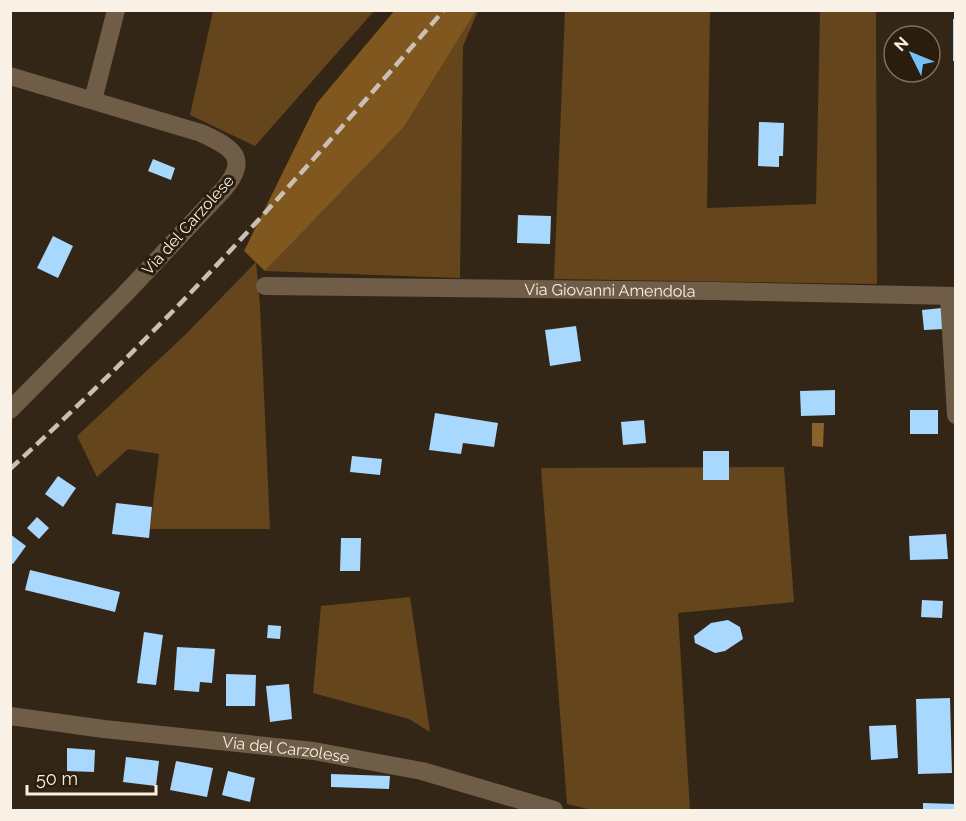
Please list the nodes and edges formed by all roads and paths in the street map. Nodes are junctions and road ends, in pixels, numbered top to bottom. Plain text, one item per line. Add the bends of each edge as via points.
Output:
1 (116, 10) edge
2 (10, 76) edge
3 (93, 100) junction
4 (265, 286) dead end
5 (952, 296) edge
6 (10, 410) edge
7 (956, 415) edge
8 (10, 716) edge
9 (554, 810) edge

1 - 3 street
2 - 3 street, Via del Carzolese
3 - 6 street, Via del Carzolese via 216,140 235,156 237,170 223,190 125,294
4 - 5 street, Via Giovanni Amendola
5 - 7 street
8 - 9 street, Via del Carzolese via 314,751 422,771

